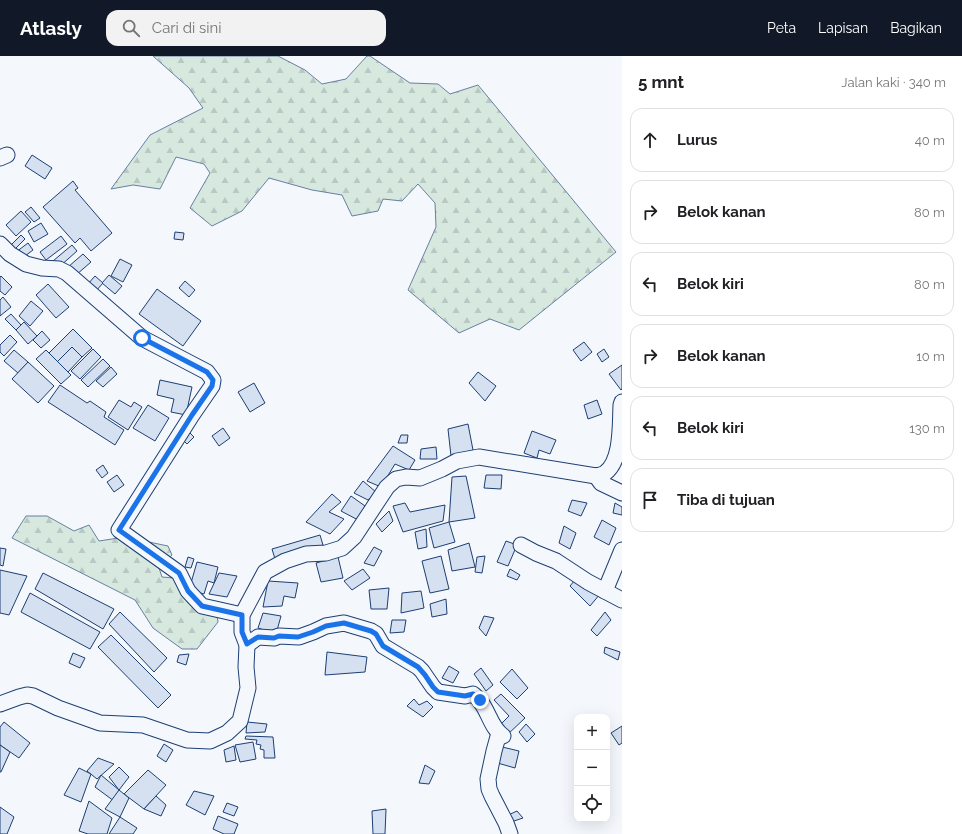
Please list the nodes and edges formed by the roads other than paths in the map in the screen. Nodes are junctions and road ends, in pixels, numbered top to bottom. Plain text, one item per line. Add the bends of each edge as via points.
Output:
1 (0, 244) edge
2 (622, 402) edge
3 (596, 476) junction
4 (622, 493) edge
5 (521, 545) dead end
6 (622, 550) edge
7 (605, 591) junction
8 (622, 600) edge
9 (242, 615) junction
10 (247, 644) junction
11 (0, 704) edge
12 (510, 834) edge

1 - 9 street via 26,264 59,269 67,273 142,338 207,372 213,380 212,386 119,530 179,573 188,591 202,606
2 - 3 street via 616,456 604,474
3 - 4 street via 602,483
3 - 9 street via 479,456 457,461 420,478 396,479 387,487 354,537 342,548 326,553 306,554 285,561 266,572
5 - 7 street via 566,566
6 - 7 street
7 - 8 street
9 - 10 street via 242,632
10 - 11 street via 248,688 240,721 227,733 210,741 187,740 143,725 100,722 58,708 33,696 18,697
10 - 12 street via 258,637 298,637 326,626 344,623 376,634 383,646 418,667 438,692 465,696 473,694 480,700 501,734 494,751 488,780 495,804

